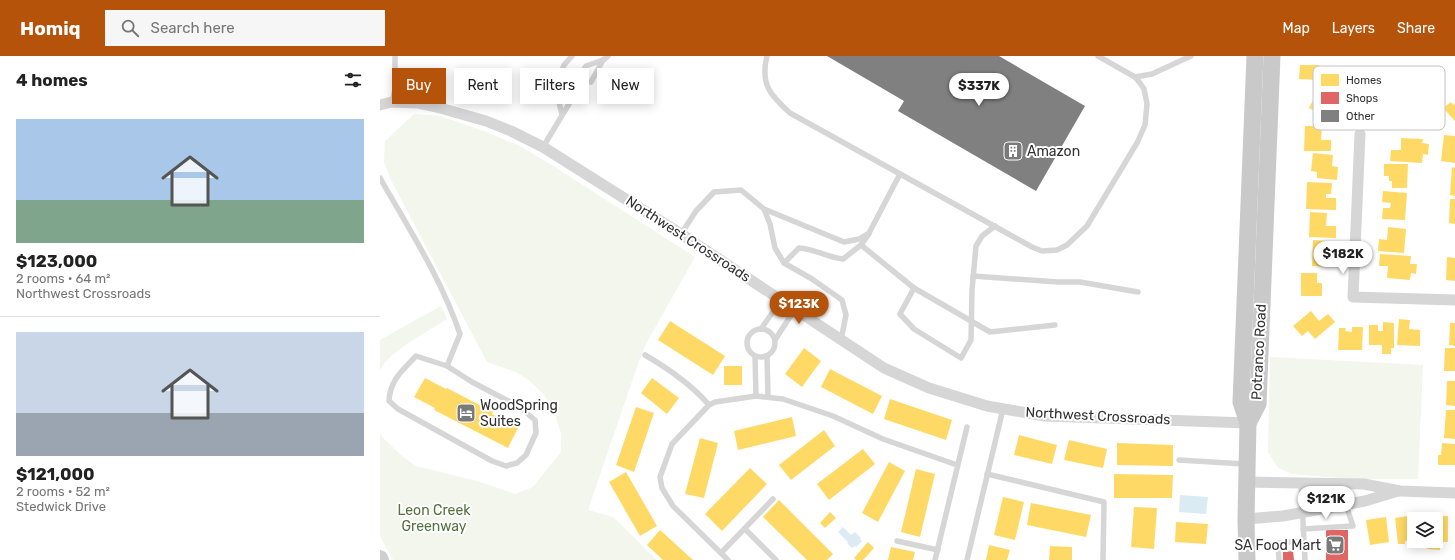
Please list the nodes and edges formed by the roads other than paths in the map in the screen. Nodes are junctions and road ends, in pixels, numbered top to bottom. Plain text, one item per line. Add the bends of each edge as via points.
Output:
1 (395, 56) edge
2 (572, 56) edge
3 (608, 56) edge
4 (767, 56) edge
5 (1098, 56) edge
6 (1191, 56) edge
7 (1255, 56) edge
8 (1272, 56) edge
9 (603, 60) junction
10 (395, 68) edge
11 (585, 68) edge
12 (1135, 77) junction
13 (591, 82) dead end
14 (392, 102) edge
15 (421, 104) edge
16 (569, 104) edge
17 (380, 105) edge
18 (562, 114) junction
19 (1360, 134) dead end
20 (543, 146) junction
21 (900, 174) junction
22 (380, 178) edge
23 (764, 209) junction
24 (995, 226) junction
25 (869, 233) junction
26 (681, 234) junction
27 (861, 245) junction
28 (784, 263) junction
29 (973, 276) junction
30 (914, 288) junction
31 (1138, 292) dead end
32 (781, 300) junction
33 (1455, 300) edge
34 (795, 309) junction
35 (971, 321) junction
36 (1055, 325) dead end
37 (761, 329) junction
38 (775, 340) junction
39 (841, 340) junction
40 (645, 355) dead end
41 (755, 356) junction
42 (767, 356) junction
43 (446, 366) junction
44 (756, 396) junction
45 (768, 397) junction
46 (709, 405) junction
47 (1003, 409) junction
48 (1248, 423) junction
49 (967, 427) dead end
50 (1179, 460) dead end
51 (1247, 463) junction
52 (958, 465) junction
53 (988, 474) junction
54 (1247, 482) junction
55 (1301, 483) junction
56 (1400, 491) junction
57 (1455, 493) edge
58 (773, 499) dead end
59 (1346, 505) junction
60 (1302, 513) junction
61 (1246, 519) junction
62 (745, 529) junction
63 (1303, 529) junction
64 (897, 541) dead end
65 (1304, 541) junction
66 (938, 550) junction
67 (721, 553) junction
68 (728, 560) edge
69 (776, 560) edge
70 (935, 560) edge
71 (967, 560) edge
72 (1103, 560) edge
73 (1247, 560) edge
74 (1279, 560) edge
75 (1305, 560) edge

1 - 10 lane
2 - 18 lane via 564,65 555,88
3 - 9 lane
4 - 21 lane via 764,68 766,81 769,92 776,101 790,113
5 - 12 lane
6 - 12 lane via 1152,74
7 - 48 main road, Potranco Road via 1241,402
8 - 48 main road, Potranco Road via 1258,404
9 - 11 lane
9 - 13 lane
12 - 24 lane via 1144,89 1147,104 1145,125 1137,144 1087,226 1067,245 1057,250 1042,251
14 - 17 street, Northwest Crossroads
15 - 20 street, Northwest Crossroads via 511,131
16 - 18 lane
18 - 20 lane
19 - 33 street via 1353,297
20 - 26 street, Northwest Crossroads
21 - 24 lane
21 - 25 lane
22 - 43 lane via 452,310 460,334
23 - 25 lane via 844,242 859,239
23 - 26 lane via 741,190 714,192 696,211
23 - 28 lane via 775,248
24 - 29 lane via 982,236 976,246
25 - 27 lane
26 - 32 street, Northwest Crossroads
27 - 28 lane via 843,259 832,258 808,248 799,248
27 - 30 lane
28 - 39 lane via 842,300 846,315
29 - 31 lane via 1080,282
29 - 35 lane
30 - 35 lane
30 - 35 lane via 900,314 914,328 961,358 971,340
32 - 34 street, Northwest Crossroads
32 - 37 lane
34 - 38 lane
34 - 39 street, Northwest Crossroads
35 - 36 lane via 990,332
37 - 38 lane via 770,332
37 - 41 lane via 752,333 748,339 748,349
38 - 42 lane via 774,350
39 - 47 street, Northwest Crossroads via 884,368 929,388 973,403
40 - 46 lane via 682,379
41 - 42 lane
41 - 44 lane
42 - 45 lane
43 - 43 lane via 518,406 535,420 536,433 533,442 526,455 517,463 506,466 492,462 398,409 389,401 389,390 396,377 416,356
44 - 45 lane
44 - 46 lane
45 - 52 lane via 817,410 883,439
46 - 67 lane via 672,444 660,477 662,488 673,506
47 - 48 street, Northwest Crossroads via 1072,418
47 - 53 lane
48 - 51 main road
49 - 52 lane
50 - 51 lane
51 - 54 main road
52 - 66 lane
53 - 71 lane
53 - 72 lane via 1104,502
54 - 55 street
54 - 61 main road
55 - 56 street via 1364,484
55 - 60 lane
56 - 57 street
56 - 59 street
58 - 62 lane
59 - 60 street
59 - 63 lane via 1353,526
60 - 61 street
60 - 63 lane
61 - 73 main road
62 - 67 lane
62 - 69 lane
63 - 65 lane
64 - 66 lane
65 - 74 lane via 1278,543
65 - 75 lane
66 - 70 lane
67 - 68 lane

